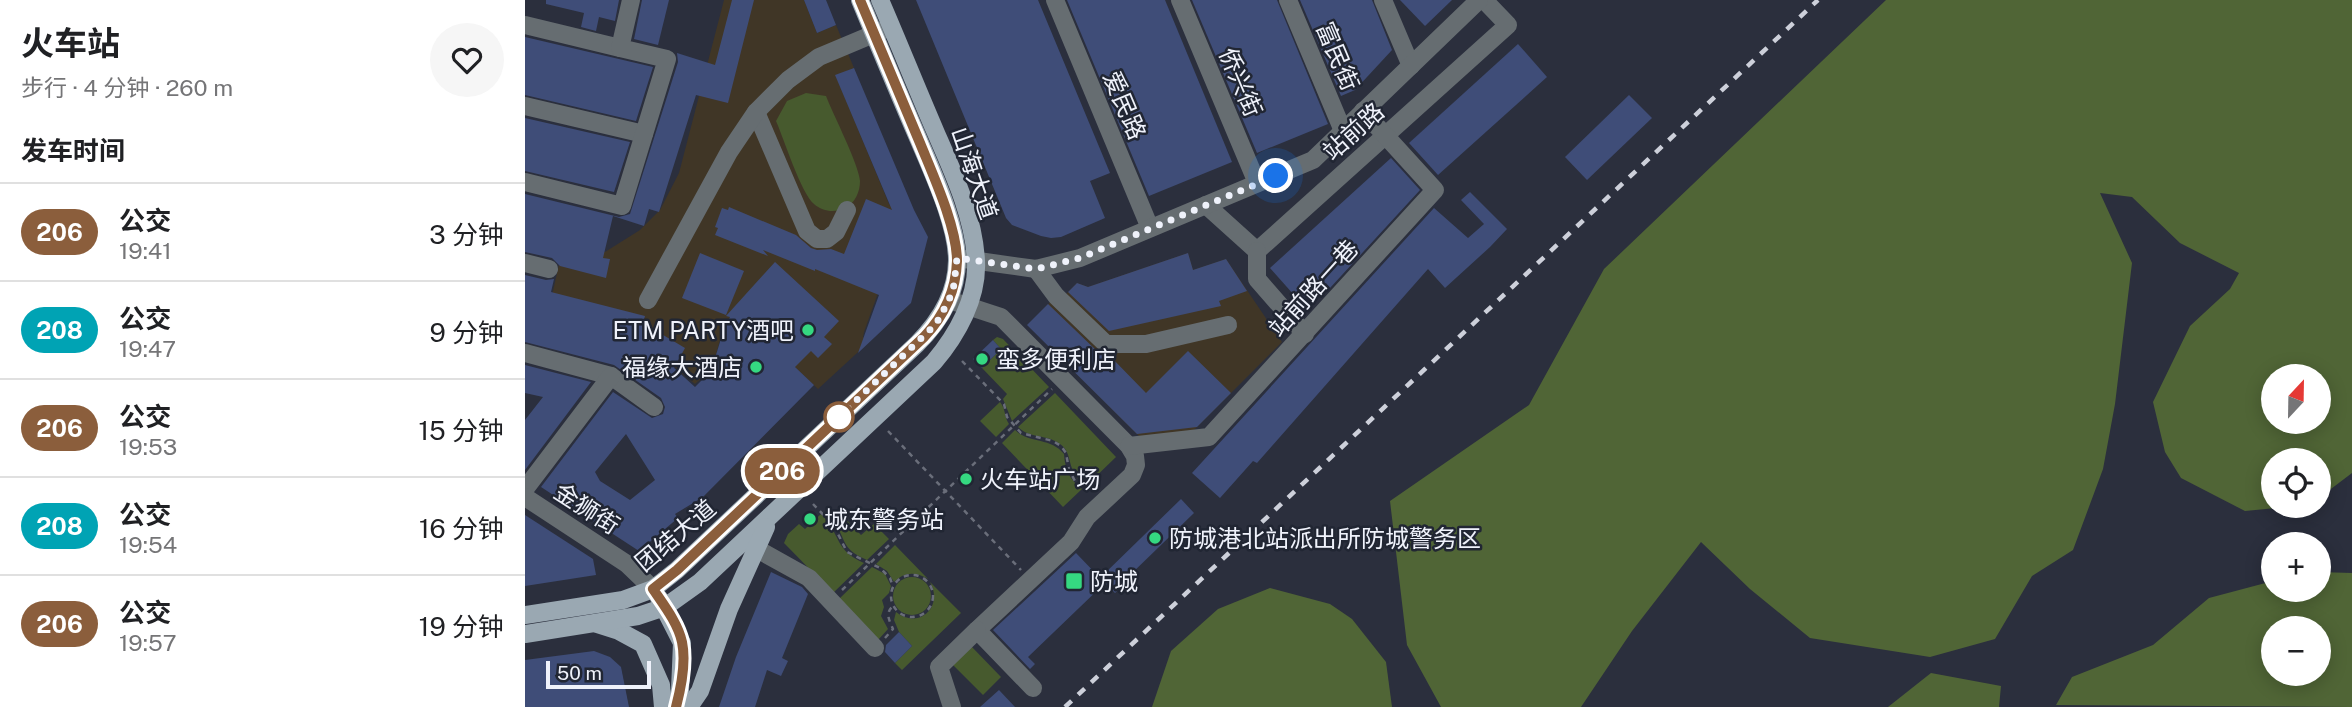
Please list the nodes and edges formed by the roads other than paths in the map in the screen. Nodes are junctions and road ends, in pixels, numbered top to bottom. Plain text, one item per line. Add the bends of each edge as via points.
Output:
1 (631, 0) edge
2 (860, 0) edge
3 (880, 0) edge
4 (1055, 0) edge
5 (1180, 0) edge
6 (1288, 0) edge
7 (1383, 0) edge
8 (1482, 0) edge
9 (525, 25) edge
10 (891, 27) junction
11 (874, 34) junction
12 (619, 48) junction
13 (1411, 66) junction
14 (525, 106) edge
15 (1363, 111) junction
16 (756, 112) junction
17 (1343, 131) junction
18 (644, 134) junction
19 (1385, 135) junction
20 (525, 182) edge
21 (1257, 183) junction
22 (1206, 205) junction
23 (847, 210) dead end
24 (1150, 228) junction
25 (1257, 251) junction
26 (957, 258) junction
27 (976, 261) junction
28 (525, 264) edge
29 (549, 269) dead end
30 (1036, 269) junction
31 (648, 300) dead end
32 (949, 300) junction
33 (968, 306) junction
34 (1228, 325) dead end
35 (1305, 334) junction
36 (917, 344) joint
37 (525, 353) edge
38 (611, 376) junction
39 (654, 407) dead end
40 (1129, 446) junction
41 (525, 489) edge
42 (525, 497) edge
43 (751, 544) junction
44 (653, 589) junction
45 (665, 607) junction
46 (525, 615) edge
47 (594, 623) junction
48 (978, 630) junction
49 (525, 634) edge
50 (875, 648) road end
51 (1033, 688) dead end
52 (663, 707) edge
53 (676, 707) edge
54 (689, 707) edge
55 (952, 707) edge

1 - 12 street
2 - 11 main road, 山海大道
3 - 10 main road, 山海大道
4 - 24 street, 爱民路
5 - 21 street, 侨兴街
6 - 17 street, 富民街
7 - 13 street
8 - 13 street, 站前路
8 - 19 street, 站前路 via 1508,25
9 - 12 street
10 - 11 street
10 - 27 main road, 山海大道 via 954,176
11 - 16 street via 819,57
11 - 26 main road, 山海大道 via 936,183
12 - 18 street via 667,59
13 - 15 street, 站前路
14 - 18 street
15 - 17 street, 站前路
15 - 19 street, 站前路一巷
16 - 23 street via 807,231 817,239 827,239
16 - 31 street
17 - 21 street, 站前路 via 1313,160
18 - 20 street via 622,206
19 - 25 street, 站前路
19 - 35 street, 站前路一巷 via 1436,190
21 - 22 street, 站前路
22 - 24 street, 站前路
22 - 25 street
24 - 30 street, 站前路 via 1080,258
25 - 35 street via 1257,279
26 - 27 street, 站前路
26 - 32 main road, 山海大道
27 - 30 street, 站前路
27 - 33 main road, 山海大道
28 - 29 street
30 - 34 street via 1056,296 1106,344 1146,344
32 - 33 street
32 - 36 main road, 山海大道 via 936,324
33 - 40 street via 1001,317
33 - 43 main road, 山海大道 via 934,362 773,514
35 - 40 street, 站前路一巷 via 1209,437
36 - 44 main road, 团结大道
37 - 38 street
38 - 39 street
38 - 41 street
40 - 48 street via 1135,456 1132,475 1087,517 1071,542
42 - 44 street, 金狮街 via 627,564
43 - 45 main road, 团结大道
43 - 50 street via 809,578
43 - 54 main road via 700,691
44 - 45 main road
44 - 46 main road, 团结大道 via 623,600
45 - 47 main road, 团结大道
45 - 53 main road via 682,643
47 - 49 main road, 团结大道
47 - 52 main road via 643,644 661,684
48 - 51 street
48 - 55 street via 939,667

